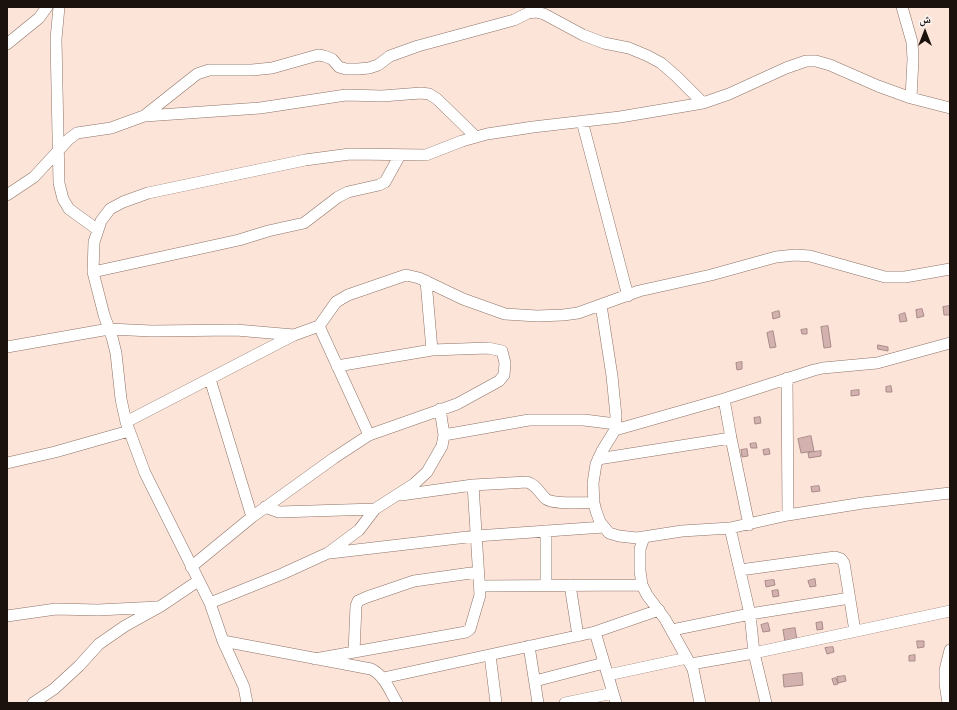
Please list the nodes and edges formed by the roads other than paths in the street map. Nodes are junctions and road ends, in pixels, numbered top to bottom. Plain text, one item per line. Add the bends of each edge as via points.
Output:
1 (47, 7) edge
2 (59, 7) edge
3 (902, 7) edge
4 (7, 44) edge
5 (911, 98) junction
6 (703, 103) junction
7 (950, 108) edge
8 (144, 116) junction
9 (582, 121) junction
10 (476, 137) junction
11 (58, 150) junction
12 (400, 155) junction
13 (7, 195) edge
14 (98, 230) junction
15 (950, 269) edge
16 (93, 272) junction
17 (426, 281) junction
18 (628, 296) junction
19 (601, 305) junction
20 (319, 326) junction
21 (109, 330) junction
22 (294, 335) junction
23 (950, 343) edge
24 (7, 347) edge
25 (432, 350) junction
26 (337, 366) junction
27 (787, 378) junction
28 (210, 379) junction
29 (724, 399) junction
30 (440, 409) junction
31 (128, 426) junction
32 (615, 427) junction
33 (369, 435) junction
34 (444, 435) junction
35 (731, 438) junction
36 (598, 459) junction
37 (7, 463) edge
38 (474, 485) junction
39 (950, 494) edge
40 (397, 495) junction
41 (594, 503) junction
42 (265, 507) junction
43 (375, 509) junction
44 (788, 515) junction
45 (252, 517) junction
46 (749, 525) junction
47 (604, 527) junction
48 (730, 528) junction
49 (546, 531) junction
50 (476, 536) junction
51 (644, 537) junction
52 (328, 553) junction
53 (191, 567) junction
54 (740, 570) junction
55 (478, 572) junction
56 (198, 581) junction
57 (642, 584) junction
58 (546, 585) junction
59 (570, 585) junction
60 (479, 586) junction
61 (850, 598) junction
62 (210, 603) junction
63 (161, 606) junction
64 (658, 610) junction
65 (950, 611) edge
66 (750, 614) junction
67 (7, 616) edge
68 (672, 630) junction
69 (855, 631) junction
70 (595, 632) junction
71 (578, 636) junction
72 (223, 641) junction
73 (529, 646) junction
74 (950, 650) edge
75 (354, 652) junction
76 (754, 653) junction
77 (490, 654) junction
78 (315, 659) junction
79 (689, 661) junction
80 (604, 663) junction
81 (608, 675) junction
82 (383, 678) junction
83 (535, 681) junction
84 (614, 698) edge
85 (33, 703) edge
86 (246, 703) edge
87 (397, 703) edge
88 (496, 703) edge
89 (538, 703) edge
90 (565, 703) edge
91 (700, 703) edge
92 (766, 703) edge
93 (948, 703) edge

1 - 4 street via 39,18
2 - 11 street via 56,39
3 - 5 street via 912,42
5 - 6 street via 816,61 799,63
5 - 7 street
6 - 8 street via 661,63 629,48 583,35 536,12 418,46 390,56 369,68 346,69 332,59 318,56 272,68 209,70 197,74
6 - 9 street
8 - 10 street via 260,108 346,95 421,93 437,99
8 - 11 street via 111,128 77,133
9 - 10 street
9 - 18 street
10 - 12 street via 426,155
11 - 13 street via 34,177
11 - 14 street via 59,183 63,199 69,208
12 - 14 street via 350,154 305,160 148,193 110,209
12 - 16 street via 385,182 338,197 304,223
14 - 16 street via 94,242
15 - 18 street via 905,277 885,277 810,256 795,255 639,291
16 - 21 street
17 - 19 street via 463,299 505,314 563,315
17 - 20 street via 406,275 348,295 336,302
17 - 25 street
18 - 19 street
19 - 32 street via 616,402
20 - 22 street
20 - 26 street
21 - 22 street via 236,330
21 - 24 street
21 - 31 street via 116,353 121,399
22 - 28 street
23 - 27 street via 877,363 824,368
25 - 26 street
25 - 30 street via 496,349 502,351 505,362 504,375 499,381 457,404
26 - 33 street
27 - 29 street
27 - 44 street
28 - 31 street
28 - 45 street
29 - 32 street
29 - 35 street
30 - 33 street
30 - 34 street
31 - 37 street via 55,452
31 - 53 street via 145,473
32 - 34 street via 584,420 529,420
32 - 36 street
33 - 42 street
34 - 40 street via 442,446 427,472
35 - 36 street
35 - 46 street
36 - 41 street via 593,483
38 - 40 street
38 - 41 street via 528,482 547,499 556,502
38 - 50 street
39 - 44 street via 863,503
40 - 43 street
41 - 47 street
42 - 43 street via 279,512
42 - 45 street
43 - 52 street via 359,530
44 - 46 street
45 - 53 street
46 - 48 street
47 - 49 street
47 - 51 street via 609,533 619,536
48 - 51 street
48 - 54 street
49 - 50 street
49 - 58 street
50 - 52 street
50 - 55 street
51 - 57 street via 640,549
52 - 62 street
53 - 56 street
54 - 61 street via 836,557 844,563
54 - 66 street
55 - 60 street
55 - 75 street via 414,581 358,602
56 - 62 street
56 - 63 street
57 - 59 street
57 - 64 street
58 - 59 street
58 - 60 street
59 - 71 street
60 - 75 street via 480,595 470,629 466,632
61 - 66 street
61 - 69 street
62 - 72 street
63 - 67 street via 98,610 56,609
63 - 85 street via 99,644 54,689
64 - 68 street
64 - 70 street
65 - 69 street
66 - 68 street
66 - 76 street
68 - 79 street
69 - 76 street
70 - 71 street
70 - 80 street
71 - 73 street
72 - 78 street
72 - 86 street via 244,687
73 - 77 street
73 - 83 street
74 - 93 street via 945,670
75 - 78 street
76 - 79 street
76 - 92 street
77 - 82 street
77 - 88 street
78 - 82 street via 371,669
79 - 81 street
79 - 91 street
80 - 81 street
80 - 83 street
81 - 84 street
82 - 87 street
83 - 89 street
84 - 90 street

